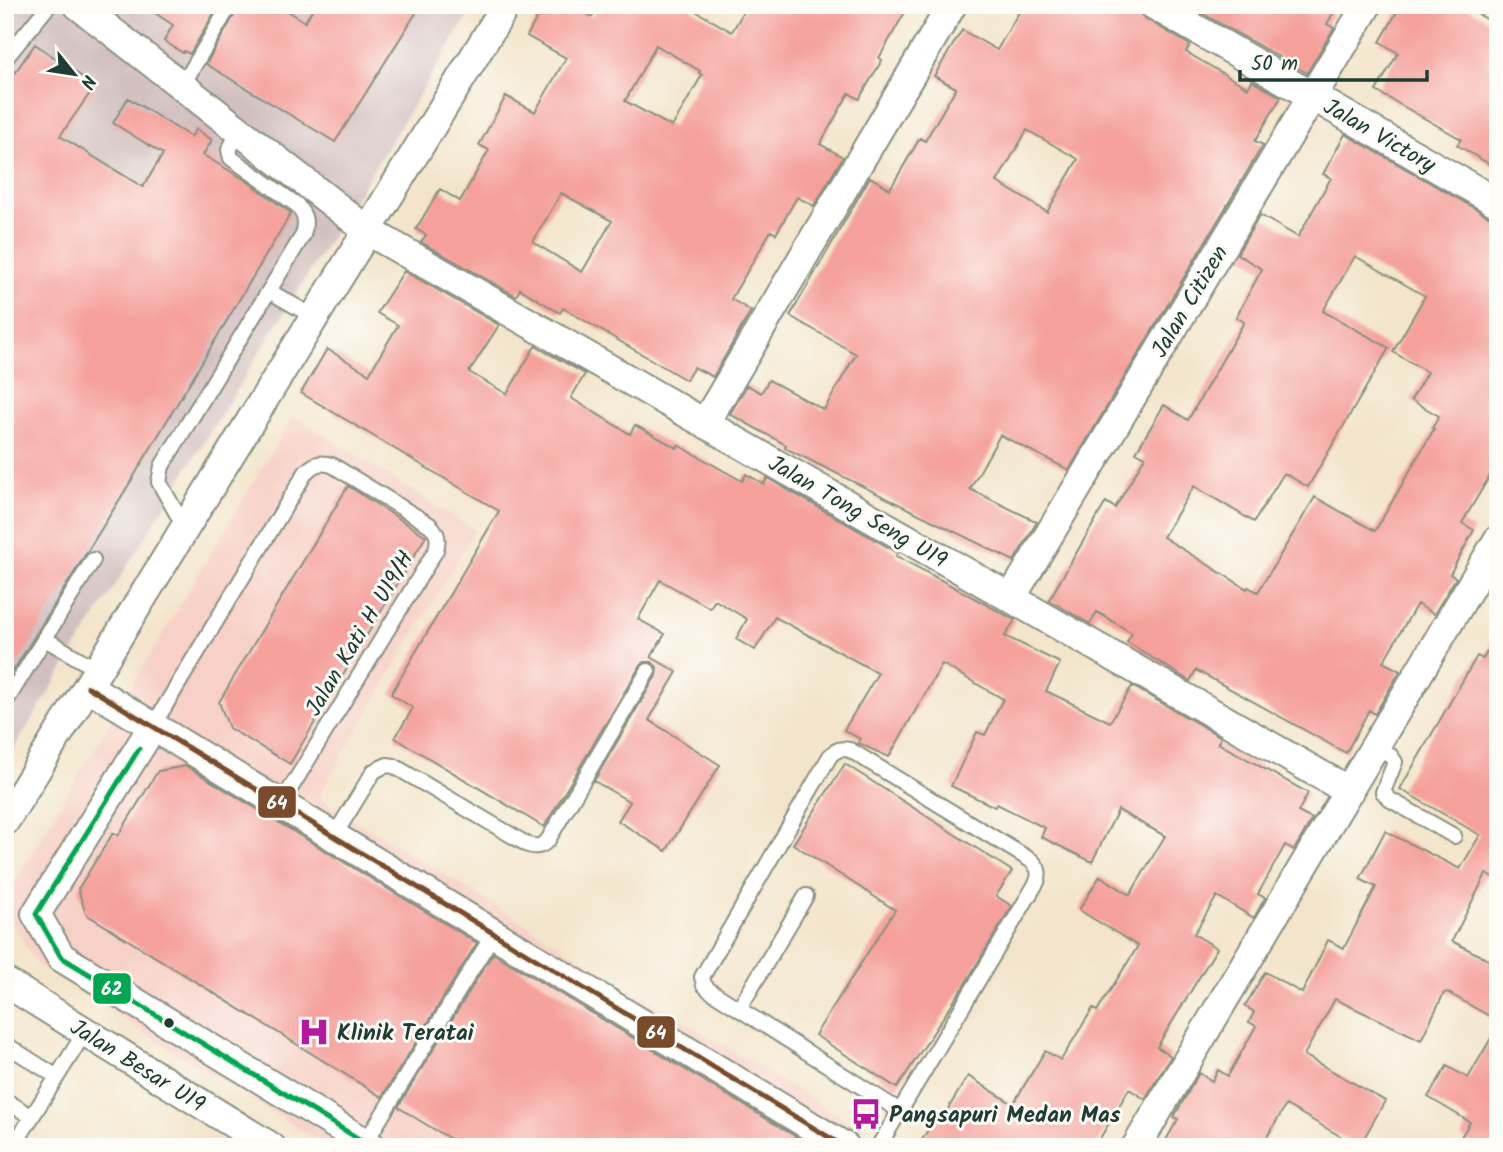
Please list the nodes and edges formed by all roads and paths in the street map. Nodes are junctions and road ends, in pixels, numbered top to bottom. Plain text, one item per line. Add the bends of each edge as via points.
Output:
1 (49, 5) edge
2 (78, 5) edge
3 (230, 5) edge
4 (506, 5) edge
5 (951, 5) edge
6 (1154, 5) edge
7 (1367, 5) edge
8 (5, 59) edge
9 (182, 86) junction
10 (1312, 96) junction
11 (239, 131) junction
12 (1498, 203) edge
13 (368, 231) junction
14 (269, 291) junction
15 (314, 317) junction
16 (705, 423) junction
17 (185, 528) junction
18 (1498, 540) edge
19 (93, 560) dead end
20 (1011, 598) junction
21 (45, 639) junction
22 (648, 671) dead end
23 (93, 678) junction
24 (8, 698) dead end
25 (153, 726) junction
26 (1375, 746) junction
27 (1349, 791) junction
28 (281, 804) junction
29 (5, 821) edge
30 (334, 836) junction
31 (1454, 836) dead end
32 (806, 896) dead end
33 (494, 933) junction
34 (5, 982) edge
35 (739, 1009) junction
36 (85, 1032) junction
37 (5, 1044) edge
38 (57, 1077) junction
39 (5, 1100) edge
40 (900, 1111) junction
41 (32, 1117) junction
42 (368, 1145) edge
43 (14, 1146) edge
44 (271, 1147) edge
45 (845, 1147) edge
46 (878, 1147) edge
47 (1136, 1147) edge

1 - 8 lane
2 - 9 street, Jalan Tong Seng U19
3 - 9 lane
4 - 13 street
5 - 16 street
6 - 10 street, Jalan Victory
7 - 10 street, Jalan Citizen
9 - 11 street, Jalan Tong Seng U19
10 - 12 street, Jalan Victory
10 - 20 street, Jalan Citizen
11 - 13 street, Jalan Tong Seng U19
11 - 14 lane via 229,150 231,158 304,214 303,235
13 - 15 street
13 - 16 street, Jalan Tong Seng U19
14 - 15 lane
14 - 17 lane via 159,474 162,489
15 - 17 street
16 - 20 street, Jalan Tong Seng U19
17 - 23 street
18 - 26 street
19 - 21 lane
20 - 27 street, Jalan Tong Seng U19
21 - 23 lane
21 - 24 lane
22 - 30 lane via 543,845 528,845 387,765 373,771
23 - 25 street
23 - 29 street
25 - 28 street
25 - 28 lane, Jalan Kati H U19/H via 313,465 331,465 430,525 436,532 436,550
25 - 42 street via 36,915 61,957
26 - 27 street
26 - 31 lane via 1395,762 1384,792 1389,799
27 - 47 street
28 - 30 street
30 - 33 street
32 - 35 lane
33 - 42 lane
33 - 45 street
34 - 36 street, Jalan Besar U19
35 - 40 lane
35 - 40 lane via 704,985 704,970 836,750 850,750 1032,861 1040,874 1037,882
36 - 38 lane
36 - 44 street, Jalan Besar U19
37 - 38 lane
38 - 41 lane
39 - 41 lane
40 - 46 lane
41 - 43 lane

